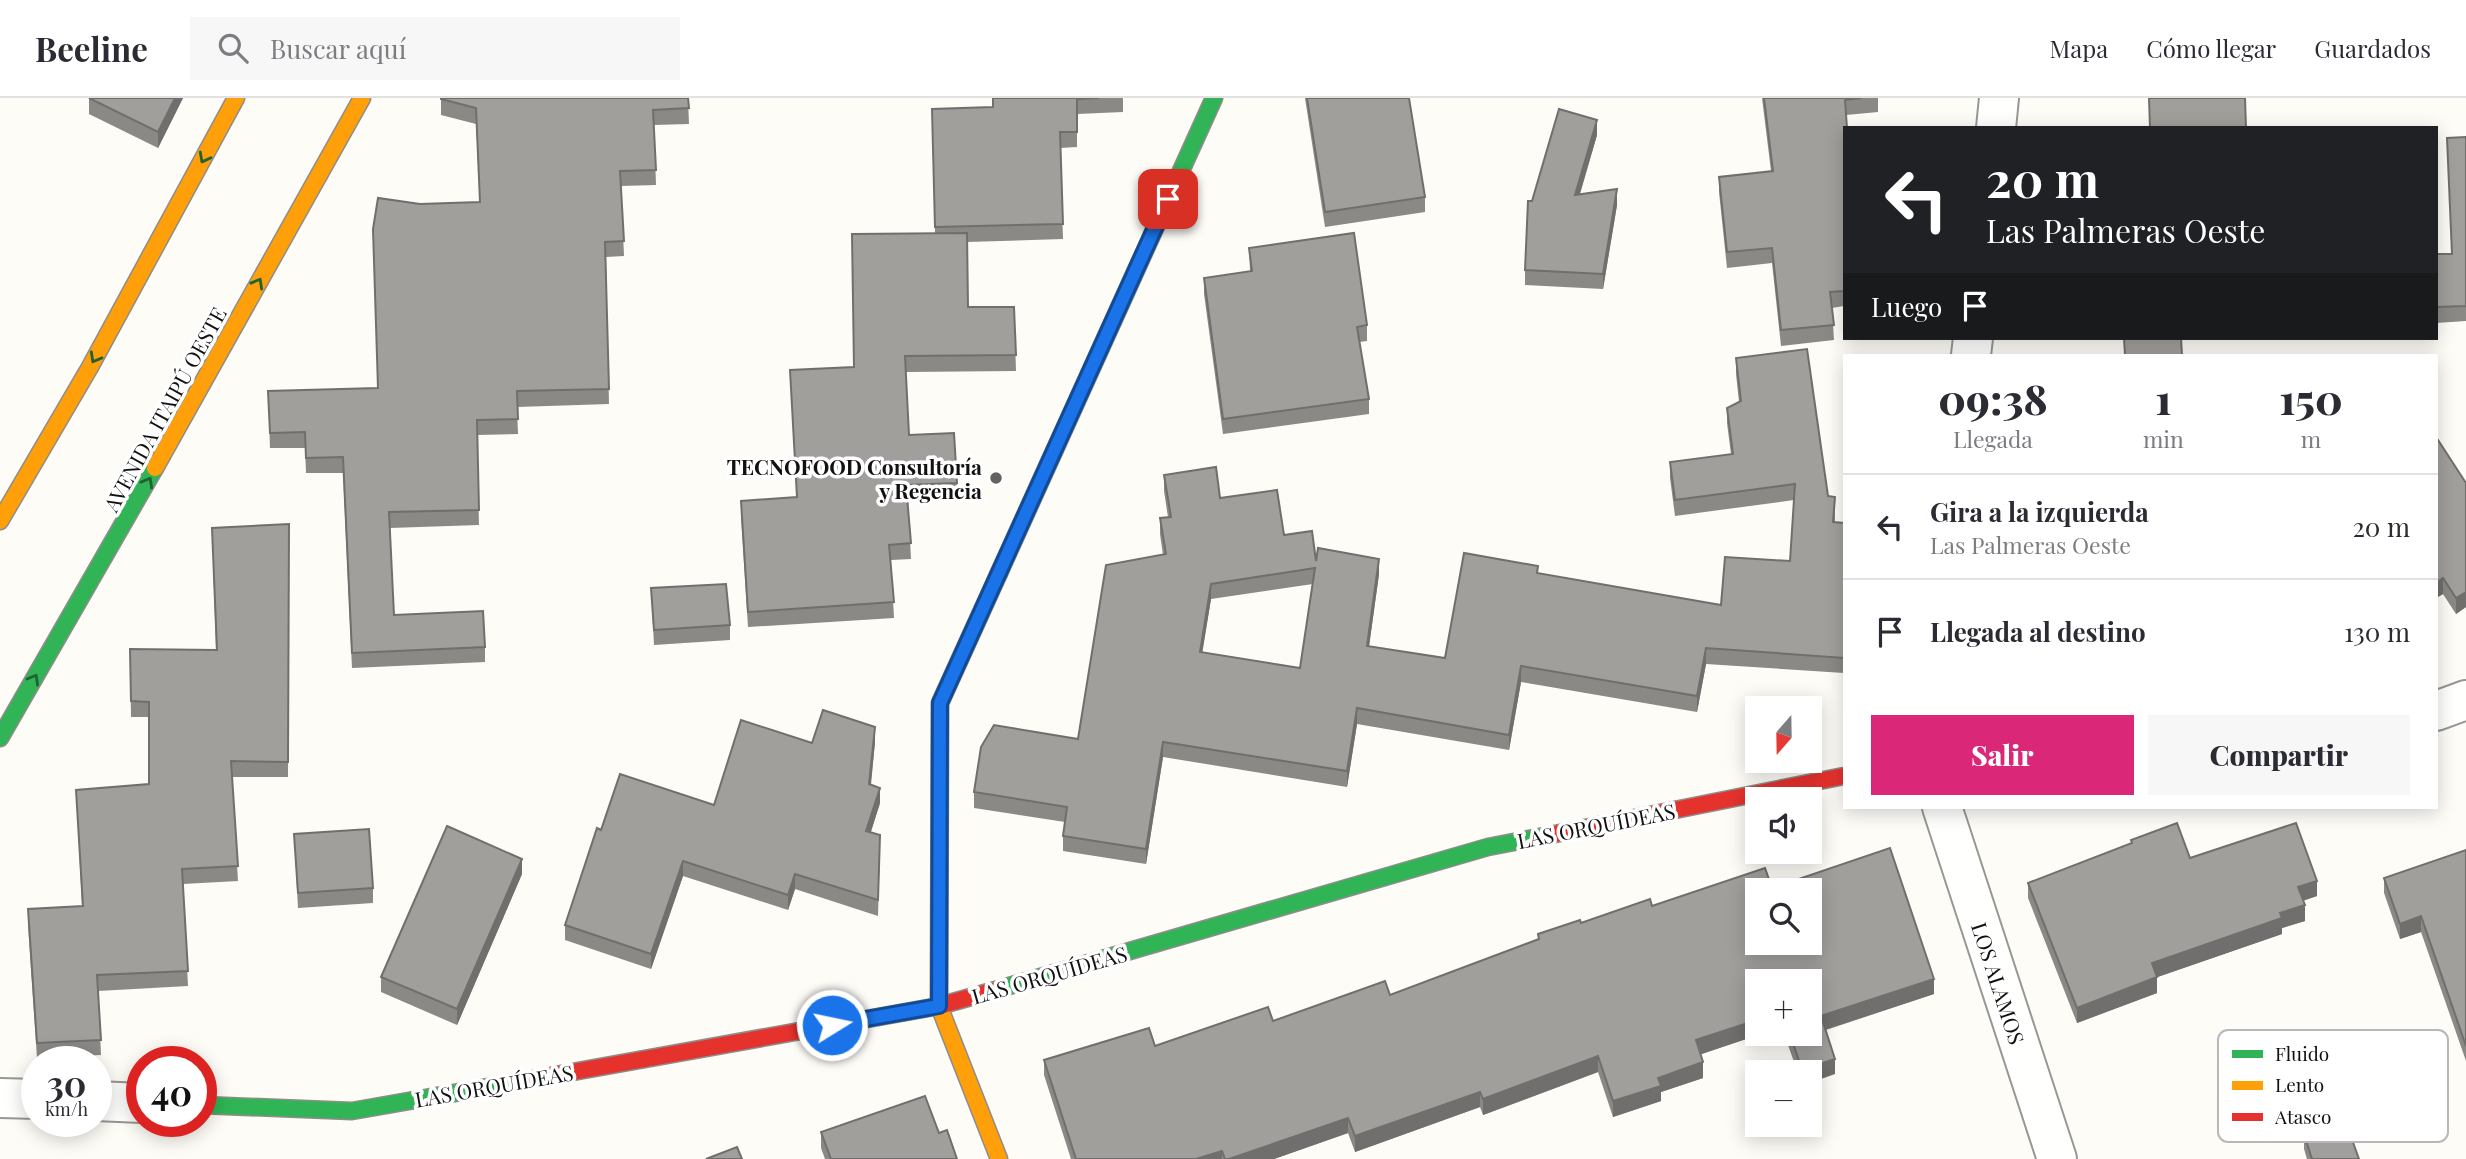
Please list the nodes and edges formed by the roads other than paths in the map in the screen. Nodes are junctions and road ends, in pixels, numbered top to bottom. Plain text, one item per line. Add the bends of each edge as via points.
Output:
1 (236, 98) edge
2 (362, 98) edge
3 (1214, 98) edge
4 (1999, 98) edge
5 (1996, 126) edge
6 (0, 521) edge
7 (2466, 700) edge
8 (2438, 710) edge
9 (0, 738) edge
10 (1843, 776) edge
11 (1943, 809) edge
12 (939, 1006) junction
13 (0, 1098) edge
14 (21, 1099) edge
15 (217, 1106) edge
16 (999, 1159) edge
17 (2057, 1159) edge

1 -> 6 street via 90,368
9 -> 2 street, AVENIDA ITAIPÚ OESTE
3 - 12 street via 940,703
4 - 5 street
7 - 8 street
10 - 12 street, LAS ORQUÍDEAS via 1488,847
11 - 17 street, LOS ALAMOS
12 - 15 street, LAS ORQUÍDEAS via 352,1111
12 - 16 street
13 - 14 street

